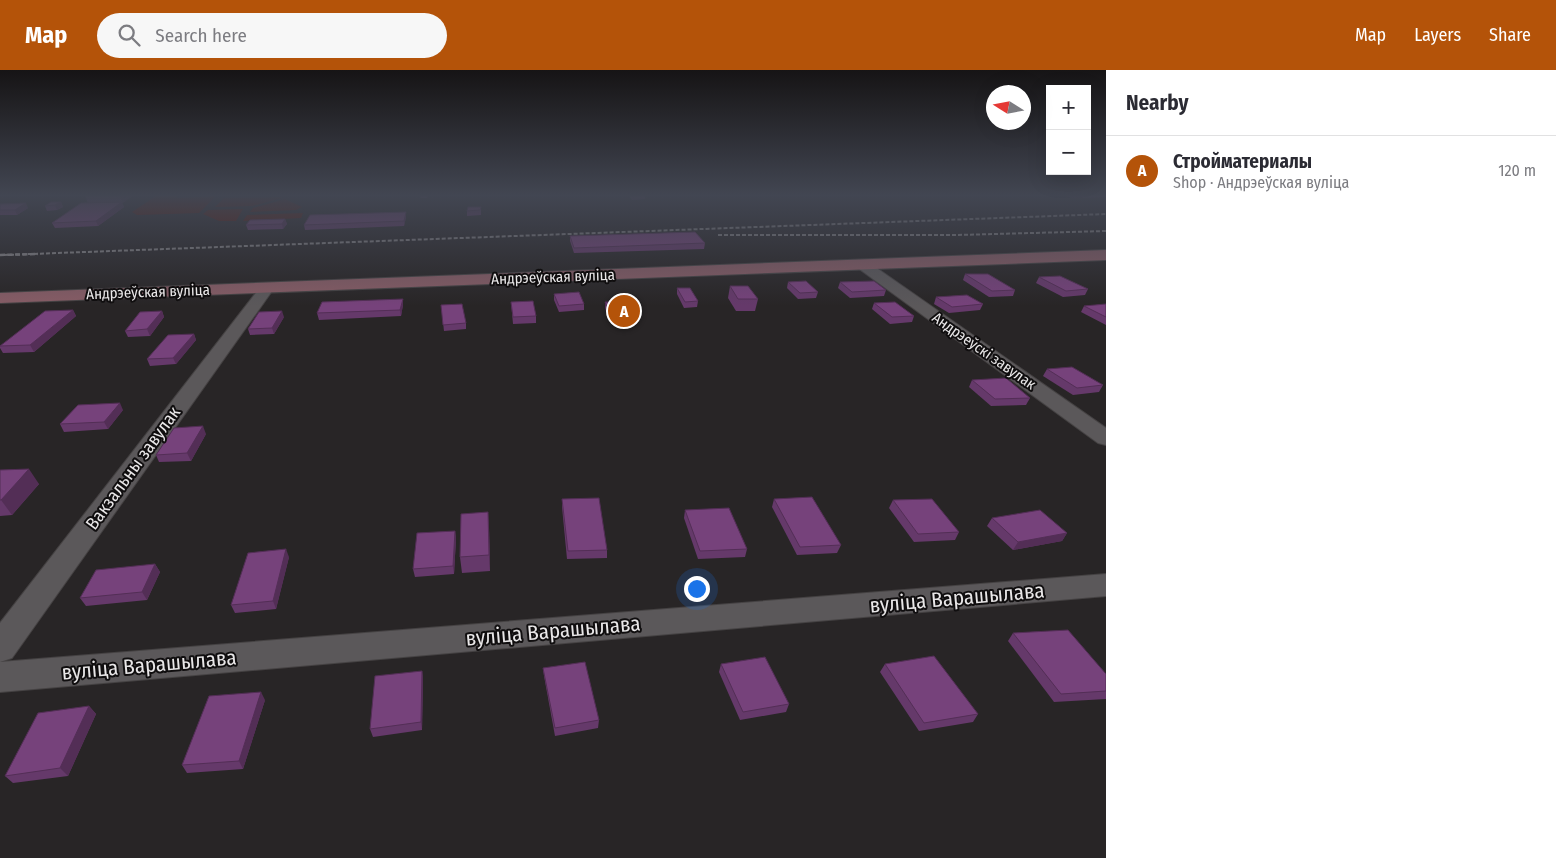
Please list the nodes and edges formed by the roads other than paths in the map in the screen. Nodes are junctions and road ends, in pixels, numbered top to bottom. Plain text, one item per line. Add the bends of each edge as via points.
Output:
1 (1106, 255) edge
2 (863, 265) junction
3 (266, 288) junction
4 (0, 298) edge
5 (1097, 424) edge
6 (1106, 438) edge
7 (1106, 585) edge
8 (0, 648) edge
9 (0, 677) edge

1 - 2 main road, Андрэеўская вуліца
2 - 3 main road, Андрэеўская вуліца
2 - 5 street, Андрэеўскі завулак
3 - 4 main road, Андрэеўская вуліца
3 - 8 street, Вакзальны завулак
5 - 6 street, Андрэеўскі завулак
7 - 9 street, вуліца Варашылава

